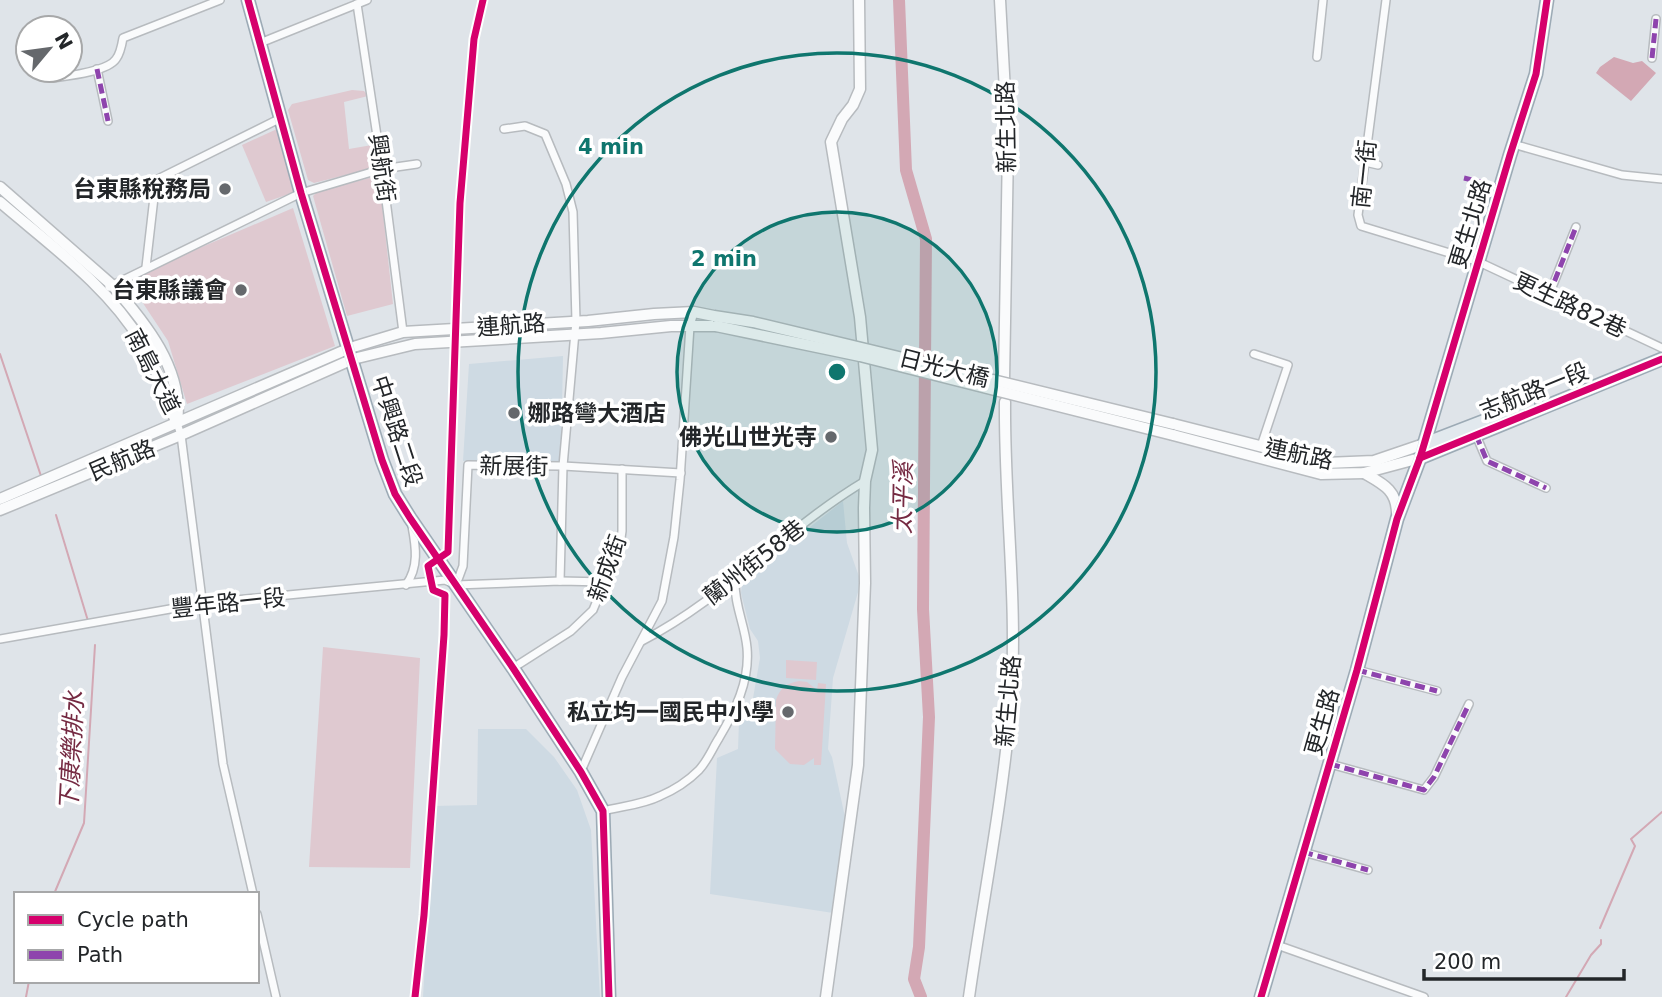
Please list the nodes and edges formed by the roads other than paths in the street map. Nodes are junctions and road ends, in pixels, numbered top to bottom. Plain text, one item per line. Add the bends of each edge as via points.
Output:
1 (220, 0) edge
2 (248, 0) edge
3 (368, 0) edge
4 (859, 0) edge
5 (1000, 0) edge
6 (1323, 0) edge
7 (1386, 0) edge
8 (1547, 0) edge
9 (357, 4) junction
10 (1656, 19) dead end
11 (261, 43) junction
12 (1317, 57) dead end
13 (1652, 58) dead end
14 (97, 68) junction
15 (84, 73) edge
16 (281, 118) junction
17 (108, 121) dead end
18 (504, 129) dead end
19 (1513, 144) junction
20 (1365, 162) junction
21 (417, 164) dead end
22 (1378, 165) dead end
23 (382, 169) junction
24 (1662, 179) edge
25 (0, 187) edge
26 (301, 193) junction
27 (0, 202) edge
28 (1576, 227) dead end
29 (1479, 262) junction
30 (146, 267) junction
31 (107, 288) junction
32 (1549, 295) junction
33 (694, 312) junction
34 (576, 321) junction
35 (715, 321) junction
36 (691, 326) junction
37 (480, 328) junction
38 (403, 332) junction
39 (574, 334) junction
40 (480, 340) junction
41 (1662, 349) edge
42 (351, 353) junction
43 (1254, 354) dead end
44 (1662, 359) edge
45 (1004, 380) dead end
46 (236, 396) joint
47 (1005, 402) dead end
48 (242, 407) joint
49 (177, 423) junction
50 (1173, 429) junction
51 (181, 435) junction
52 (1476, 435) junction
53 (1424, 444) junction
54 (1261, 446) junction
55 (1420, 458) junction
56 (1315, 460) junction
57 (563, 466) junction
58 (622, 469) junction
59 (1310, 471) junction
60 (681, 473) junction
61 (1364, 473) junction
62 (865, 481) junction
63 (1546, 488) dead end
64 (0, 499) edge
65 (0, 510) edge
66 (410, 518) junction
67 (1397, 519) junction
68 (735, 580) junction
69 (561, 581) junction
70 (606, 582) junction
71 (406, 585) junction
72 (456, 585) junction
73 (204, 603) junction
74 (0, 639) edge
75 (641, 642) junction
76 (513, 668) junction
77 (1357, 670) junction
78 (1437, 691) dead end
79 (1469, 705) dead end
80 (1330, 764) junction
81 (581, 772) junction
82 (603, 811) junction
83 (1303, 852) junction
84 (1368, 870) dead end
85 (253, 892) edge
86 (259, 923) edge
87 (1277, 945) junction
88 (276, 997) edge
89 (609, 997) edge
90 (826, 997) edge
91 (969, 997) edge
92 (1261, 997) edge
93 (1424, 997) edge

1 - 14 street via 123,38 116,60
2 - 11 main road, 中興路二段
3 - 9 street
4 - 62 street via 860,89 831,142 867,377 872,450
5 - 45 street, 新生北路 via 1008,147
6 - 12 street
7 - 20 street, 南一街
8 - 19 main road, 更生北路 via 1536,74
9 - 11 street
9 - 23 street, 興航街
10 - 13 street
11 - 16 main road, 中興路二段
14 - 15 street
14 - 17 street
16 - 26 main road, 中興路二段
16 - 30 street via 156,180
18 - 34 street via 525,126 545,134 566,184 573,212
19 - 24 street via 1622,175
19 - 29 main road, 更生北路
20 - 22 street
20 - 29 street, 南一街 via 1358,215 1361,226
21 - 23 street
23 - 26 street
23 - 38 street, 興航街
25 - 31 street, 南島大道
26 - 30 street
26 - 42 main road, 中興路二段
27 - 31 street, 南島大道
28 - 32 street
29 - 32 street, 更生路82巷
29 - 53 main road, 更生北路
30 - 31 street
31 - 49 street, 南島大道 via 138,318 162,353 179,404
32 - 41 street, 更生路82巷
33 - 34 street, 連航路
33 - 35 street, 連航路
33 - 36 street
34 - 37 street, 連航路
34 - 39 street
35 - 36 street, 連航路
35 - 50 street, 日光大橋, bridge via 753,322 857,346
36 - 39 street, 連航路
36 - 60 street
37 - 38 street, 連航路
37 - 40 street
38 - 42 street, 連航路
39 - 40 street, 連航路
39 - 57 street
40 - 42 street, 連航路
41 - 53 main road, 志航路一段
42 - 46 street, 連航路
42 - 48 street, 連航路
42 - 66 main road, 中興路二段 via 382,460
43 - 54 street via 1289,365
44 - 52 main road, 志航路一段
46 - 49 street, 民航路
47 - 91 street, 新生北路 via 1013,579 1010,702
48 - 51 street, 民航路
49 - 51 street
49 - 64 street, 民航路
50 - 54 street, 連航路
50 - 59 street, 連航路
51 - 65 street, 民航路
51 - 73 street
52 - 55 main road, 志航路一段
52 - 63 street via 1487,461
53 - 55 main road, 更生北路
53 - 56 street, 連航路 via 1374,461
54 - 56 street, 連航路
55 - 61 street, 連航路
55 - 67 main road, 更生路
56 - 59 street
57 - 58 street, 新展街
57 - 69 street
57 - 72 street, 新展街 via 468,465 463,566
58 - 60 street, 新展街
58 - 70 street, 新成街 via 622,531
59 - 61 street, 連航路
60 - 75 street via 666,585
61 - 67 street via 1390,490 1397,502
62 - 68 street, 蘭州街58巷 via 830,502
62 - 90 street via 858,765
66 - 71 street via 415,562
66 - 72 main road, 中興路二段
67 - 77 main road, 更生路
68 - 75 street, 蘭州街58巷
68 - 82 street via 747,665 729,724 690,778 644,803
69 - 70 street, 豐年路一段
69 - 72 street, 豐年路一段
70 - 76 street, 新成街 via 593,610 571,631
71 - 72 street, 豐年路一段 via 445,580
71 - 73 street, 豐年路一段
72 - 76 main road, 中興路二段
73 - 74 street, 豐年路一段
73 - 85 street via 223,764
75 - 81 street
76 - 81 main road, 中興路二段
77 - 78 street
77 - 80 main road, 更生路
79 - 80 street via 1424,790
80 - 83 main road, 更生路
81 - 82 main road, 中興路二段
82 - 89 main road, 中興路二段
83 - 84 street
83 - 87 main road, 更生路
86 - 88 street
87 - 92 main road, 更生路
87 - 93 street

